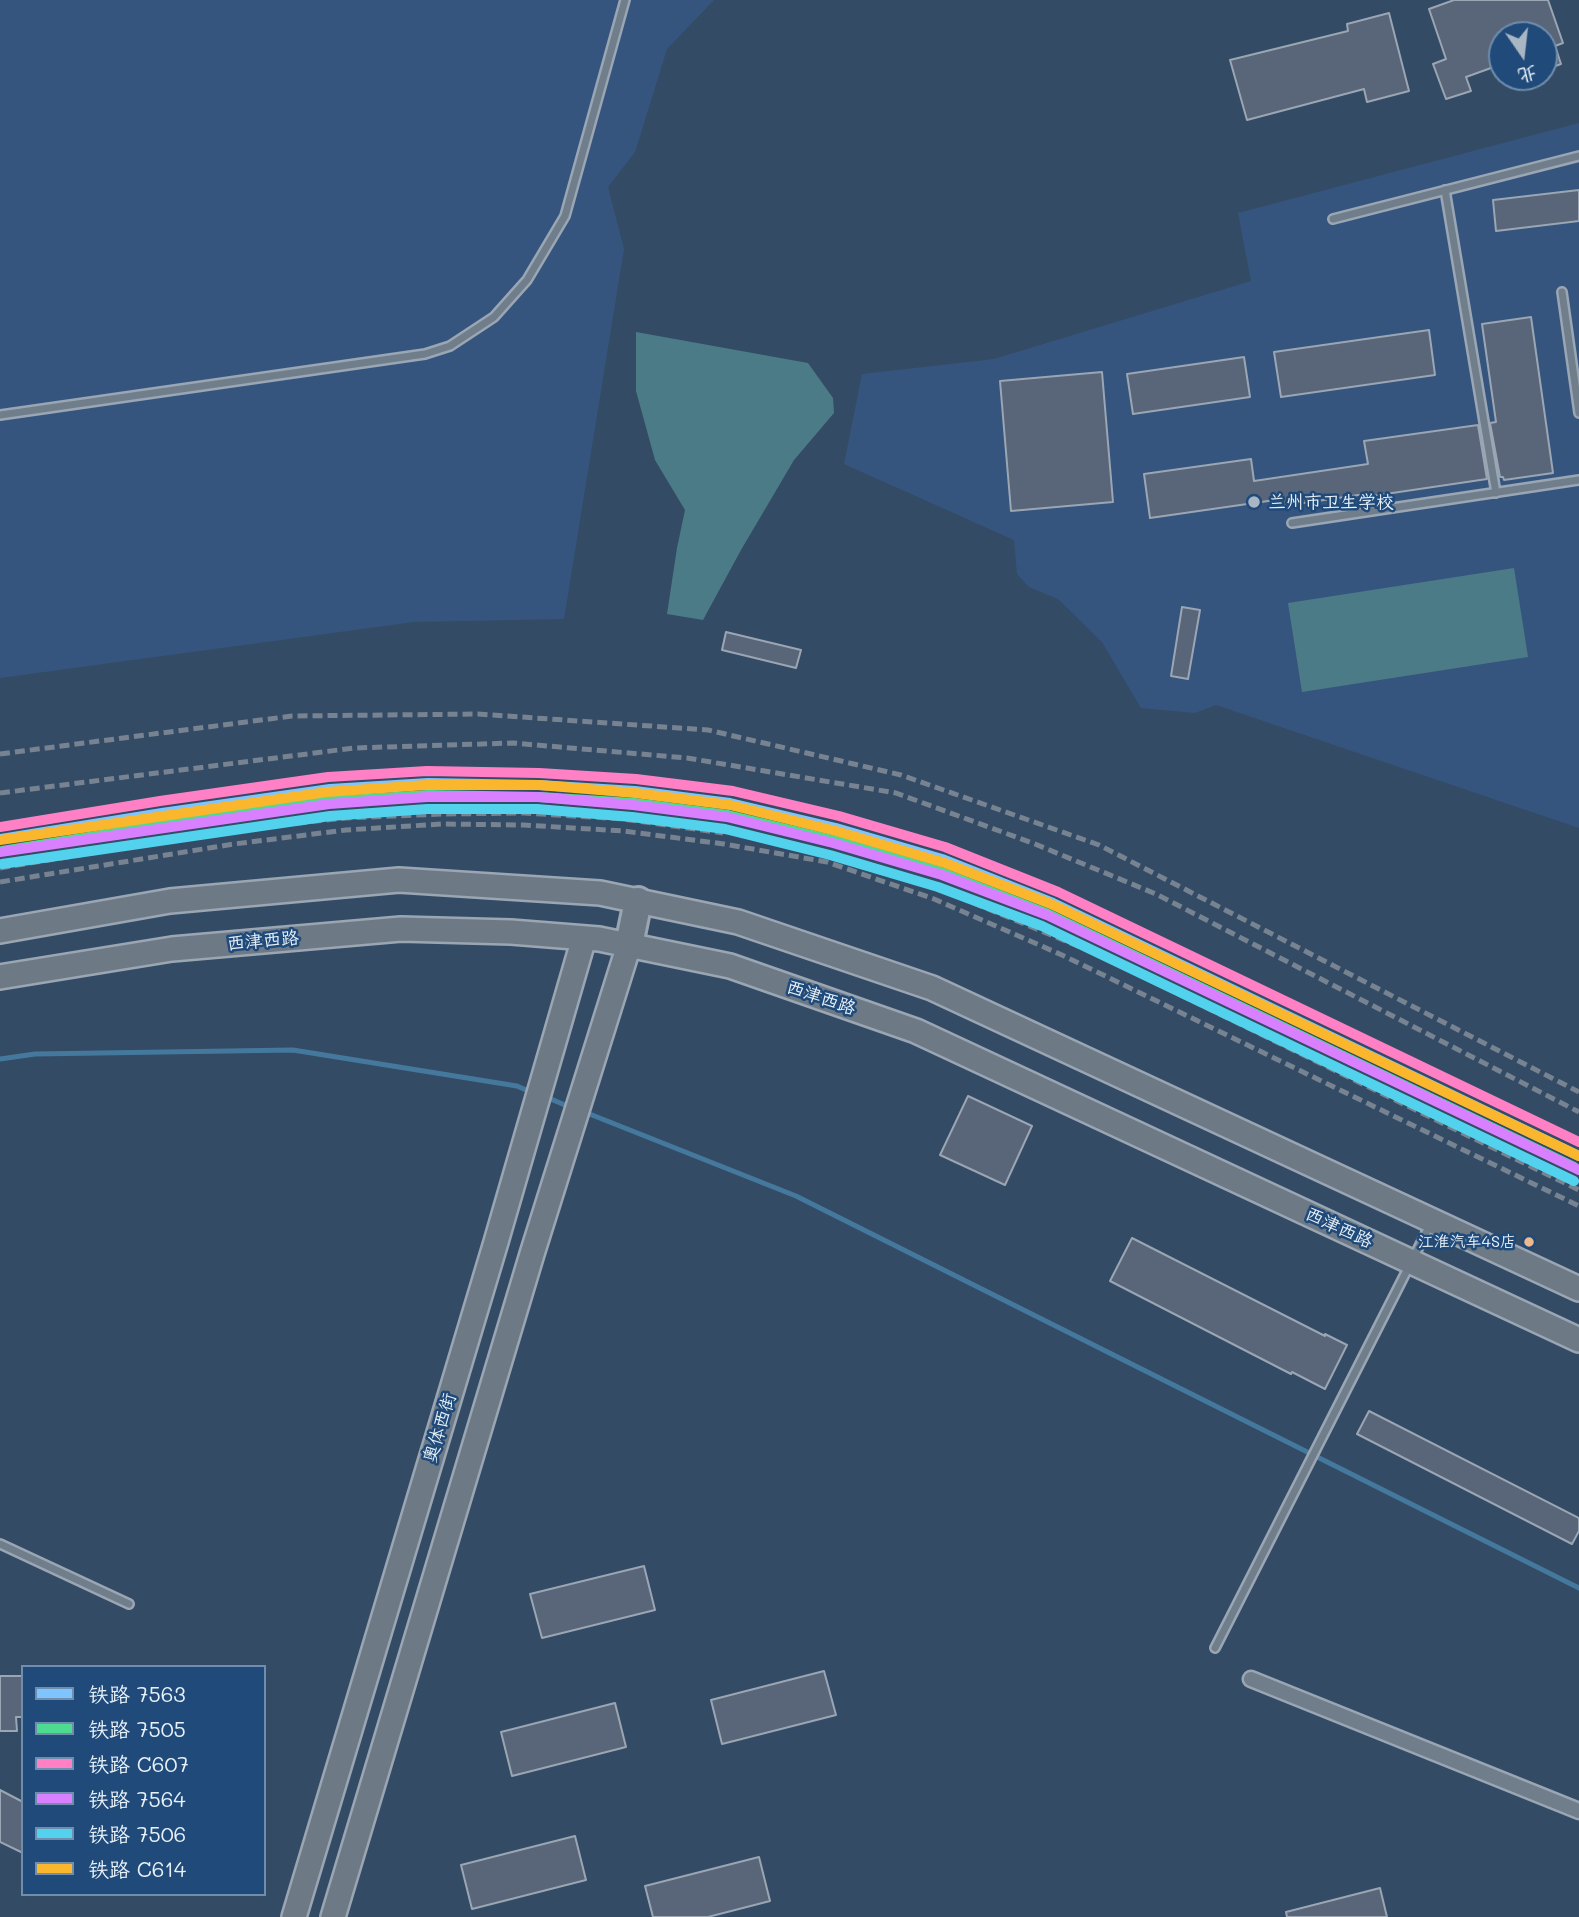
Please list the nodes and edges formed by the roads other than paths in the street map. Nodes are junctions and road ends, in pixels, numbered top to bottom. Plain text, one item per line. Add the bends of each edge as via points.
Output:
1 (625, 0) edge
2 (1579, 156) edge
3 (1445, 190) junction
4 (1333, 219) dead end
5 (1562, 292) dead end
6 (1579, 413) edge
7 (0, 415) edge
8 (1579, 480) edge
9 (1496, 493) junction
10 (1292, 523) dead end
11 (638, 901) junction
12 (0, 931) edge
13 (584, 937) junction
14 (629, 945) junction
15 (0, 977) edge
16 (1432, 1221) junction
17 (1412, 1262) junction
18 (1579, 1289) edge
19 (1579, 1340) edge
20 (0, 1544) edge
21 (129, 1604) dead end
22 (1215, 1648) dead end
23 (1251, 1679) dead end
24 (1579, 1811) edge
25 (294, 1917) edge
26 (333, 1917) edge

1 - 7 lane via 565,216 527,280 494,317 450,346 425,354
2 - 3 lane
3 - 4 lane
3 - 9 lane
5 - 6 lane
8 - 9 lane
9 - 10 lane
11 - 12 main road via 600,893 399,880 170,901
11 - 14 highway
11 - 16 main road via 738,922 932,988
13 - 14 main road, 西津西路
13 - 15 main road, 西津西路 via 401,929 172,949
13 - 25 main road, 奥体西街
14 - 17 main road, 西津西路 via 730,966 916,1031
14 - 26 main road
16 - 17 lane
16 - 18 main road
17 - 19 main road, 西津西路
17 - 22 lane
20 - 21 lane
23 - 24 street

